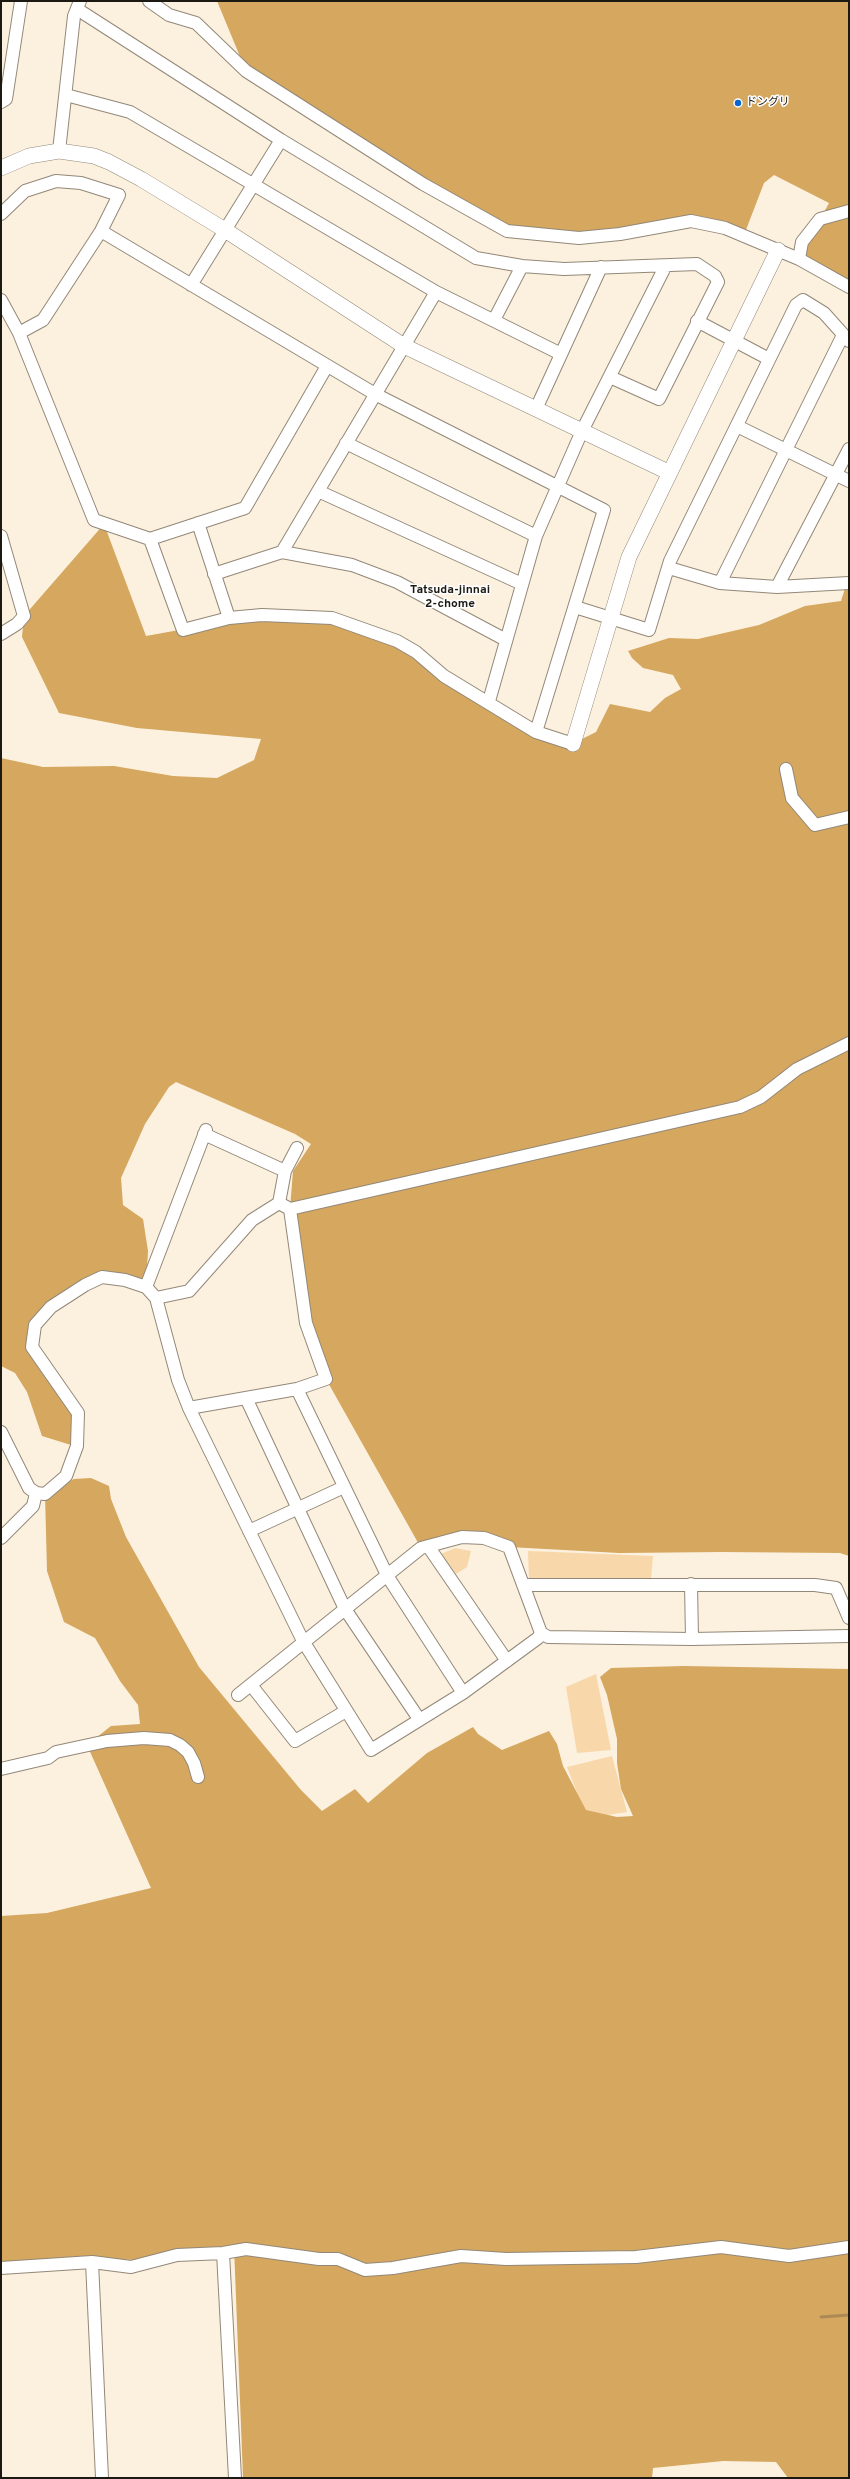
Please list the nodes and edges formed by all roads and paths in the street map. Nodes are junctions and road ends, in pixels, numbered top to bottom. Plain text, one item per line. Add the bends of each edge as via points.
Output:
1 (21, 1) edge
2 (149, 1) edge
3 (78, 5) edge
4 (66, 95) junction
5 (1, 102) edge
6 (281, 140) junction
7 (59, 151) junction
8 (1, 168) edge
9 (253, 185) junction
10 (849, 211) edge
11 (1, 214) edge
12 (225, 230) junction
13 (101, 231) junction
14 (778, 250) junction
15 (799, 259) junction
16 (522, 266) junction
17 (601, 267) junction
18 (666, 267) junction
19 (191, 284) junction
20 (849, 287) edge
21 (436, 292) junction
22 (1, 300) edge
23 (494, 320) junction
24 (697, 321) junction
25 (19, 333) junction
26 (846, 338) edge
27 (733, 340) junction
28 (404, 346) junction
29 (561, 354) junction
30 (769, 358) junction
31 (328, 366) junction
32 (610, 378) junction
33 (375, 394) junction
34 (536, 409) junction
35 (737, 426) junction
36 (582, 431) junction
37 (346, 443) junction
38 (849, 449) edge
39 (787, 450) junction
40 (668, 472) junction
41 (835, 474) junction
42 (849, 480) edge
43 (558, 487) junction
44 (318, 492) junction
45 (198, 523) junction
46 (1, 536) edge
47 (536, 536) junction
48 (150, 539) junction
49 (282, 552) junction
50 (669, 568) junction
51 (214, 574) junction
52 (720, 583) junction
53 (849, 583) edge
54 (522, 584) junction
55 (778, 588) junction
56 (574, 607) junction
57 (229, 618) junction
58 (611, 620) junction
59 (1, 634) edge
60 (506, 640) junction
61 (489, 701) junction
62 (536, 732) junction
63 (572, 744) joint
64 (786, 769) dead end
65 (849, 817) edge
66 (849, 1043) edge
67 (297, 1148) dead end
68 (286, 1171) junction
69 (279, 1203) junction
70 (290, 1209) junction
71 (146, 1287) junction
72 (156, 1298) junction
73 (297, 1389) junction
74 (246, 1398) junction
75 (189, 1408) junction
76 (1, 1432) edge
77 (344, 1487) junction
78 (36, 1493) junction
79 (298, 1509) junction
80 (249, 1531) junction
81 (1, 1538) edge
82 (428, 1546) junction
83 (388, 1576) junction
84 (691, 1584) junction
85 (524, 1585) junction
86 (345, 1609) junction
87 (849, 1618) edge
88 (541, 1633) junction
89 (849, 1636) edge
90 (692, 1639) junction
91 (303, 1642) junction
92 (508, 1661) junction
93 (251, 1684) junction
94 (463, 1693) junction
95 (238, 1695) dead end
96 (346, 1711) junction
97 (419, 1720) junction
98 (1, 1769) edge
99 (198, 1777) dead end
100 (849, 2247) edge
101 (223, 2253) junction
102 (92, 2262) junction
103 (1, 2268) edge
104 (102, 2478) edge
105 (235, 2478) edge

1 - 5 street via 6,99
2 - 14 street via 169,15 196,23 246,71 423,184 507,231 579,238 620,234 691,221 725,228
3 - 4 street
3 - 6 street
4 - 7 street
4 - 9 street via 130,112
6 - 9 street
6 - 16 street via 476,258
7 - 8 street via 29,156
7 - 12 street via 94,156 124,169
9 - 12 street
9 - 21 street
10 - 15 street via 820,219 802,242
11 - 13 street via 18,196 32,187 56,181 81,183 119,195
12 - 19 street
12 - 28 street
13 - 19 street
13 - 25 street via 43,320
14 - 15 street
14 - 27 street
15 - 20 street
16 - 17 street via 564,269
16 - 23 street
17 - 18 street
17 - 29 street
18 - 24 street via 697,264 715,276 718,282
18 - 32 street
19 - 31 street
21 - 23 street
21 - 28 street
22 - 25 street
23 - 29 street
24 - 27 street
24 - 32 street via 659,399
25 - 48 street via 94,520
26 - 30 street via 824,313 803,300 796,305
26 - 39 street
27 - 30 street
27 - 40 street
28 - 33 street
28 - 34 street
29 - 34 street
30 - 35 street
31 - 33 street
31 - 45 street via 245,508
32 - 36 street
33 - 37 street
33 - 43 street
34 - 36 street
35 - 39 street
35 - 50 street
36 - 40 street
36 - 43 street
37 - 44 street
37 - 47 street
38 - 41 street
39 - 41 street
39 - 52 street
40 - 58 street via 629,557
41 - 42 street
41 - 55 street
43 - 47 street
43 - 56 street via 604,510
44 - 49 street
44 - 54 street
45 - 48 street
45 - 51 street
46 - 59 street via 24,616
47 - 54 street
48 - 57 street via 183,630
49 - 51 street
49 - 60 street via 352,565 382,576
50 - 52 street
50 - 58 street via 649,630
51 - 57 street
52 - 55 street
53 - 55 street
54 - 60 street
56 - 58 street
56 - 62 street
57 - 61 street via 300,615 332,618 360,626 416,652 444,676
58 - 63 street
60 - 61 street
61 - 62 street
62 - 63 street
64 - 65 street via 792,798 815,826
66 - 70 street via 797,1069 761,1097 740,1107
67 - 68 street
68 - 69 street
68 - 71 street via 205,1132
69 - 70 street
69 - 72 street via 252,1220 221,1252 190,1291
70 - 73 street via 306,1323 326,1380
71 - 72 street
71 - 78 street via 125,1280 102,1277 85,1284 51,1307 35,1325 32,1347 78,1413 79,1426 77,1446 66,1476 44,1494
72 - 75 street via 178,1380
73 - 74 street
73 - 77 street
74 - 75 street
74 - 79 street
75 - 80 street
76 - 78 street via 29,1488
77 - 79 street
77 - 83 street
78 - 81 street via 33,1506
79 - 80 street
79 - 86 street
80 - 91 street
82 - 83 street via 421,1548
82 - 85 street via 462,1537 494,1540 509,1547
82 - 92 street
83 - 86 street
83 - 94 street
84 - 85 street
84 - 87 street via 803,1584 836,1588
84 - 90 street
85 - 88 street
86 - 91 street
86 - 97 street
88 - 90 street via 548,1637
88 - 92 street
89 - 90 street
91 - 93 street
91 - 96 street
92 - 94 street
93 - 95 street
93 - 96 street via 296,1741
94 - 97 street
96 - 97 street via 371,1750
98 - 99 street via 48,1758 56,1752 107,1741 144,1738 170,1740 180,1745 188,1752
100 - 101 street via 789,2256 721,2247 636,2257 506,2259 461,2256 393,2268 365,2270 338,2259 318,2259 246,2249
101 - 102 street via 177,2255 131,2267
101 - 105 street
102 - 103 street
102 - 104 street

